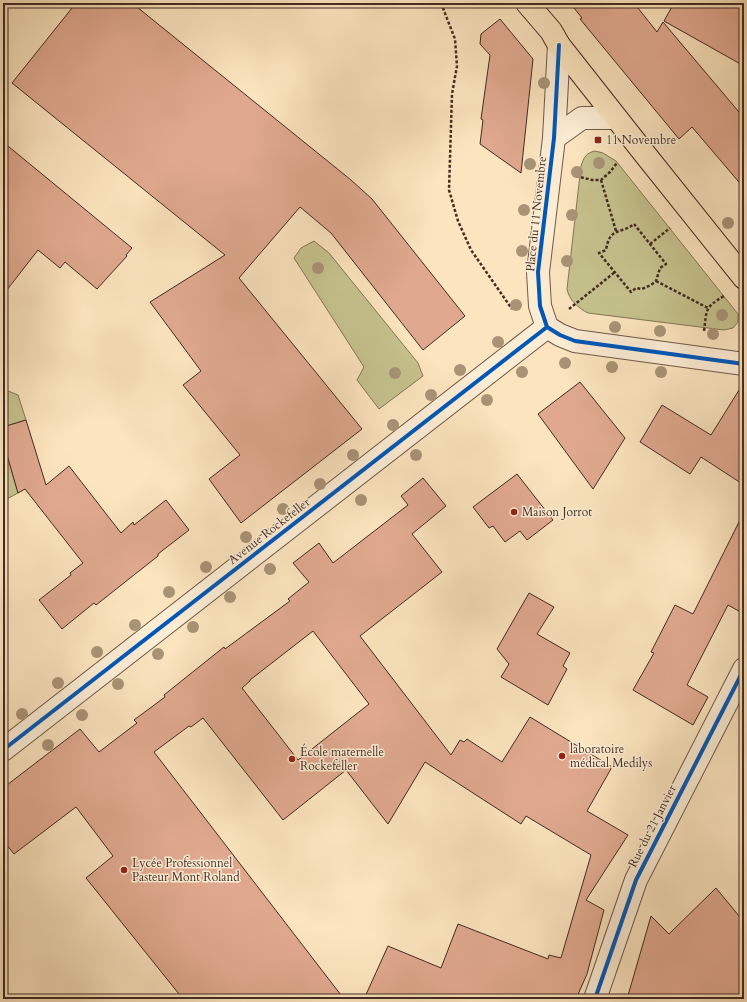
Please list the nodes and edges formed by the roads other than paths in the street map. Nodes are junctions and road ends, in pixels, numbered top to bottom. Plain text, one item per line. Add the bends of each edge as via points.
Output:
1 (527, 3) edge
2 (559, 45) junction
3 (616, 118) junction
4 (554, 138) junction
5 (744, 278) edge
6 (547, 327) junction
7 (738, 358) edge
8 (744, 669) edge
9 (3, 750) edge
10 (595, 999) edge

1 - 2 main road via 551,31
2 - 3 main road
2 - 4 street, Place du 11 Novembre
3 - 4 street via 582,118
3 - 5 main road
4 - 6 street, Place du 11 Novembre via 538,272 540,306
6 - 7 street via 575,341
6 - 9 street, Avenue Rockefeller
8 - 10 street, Rue du 21 Janvier via 636,880

